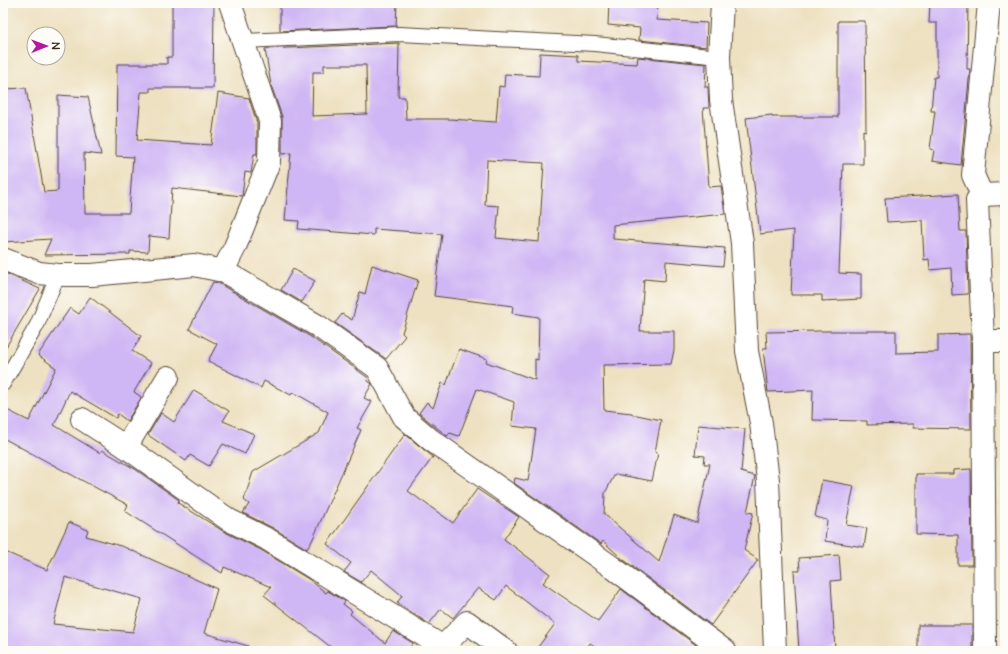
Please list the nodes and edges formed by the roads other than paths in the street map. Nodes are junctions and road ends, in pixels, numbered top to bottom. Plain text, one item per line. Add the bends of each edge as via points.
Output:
1 (230, 3) edge
2 (722, 3) edge
3 (989, 3) edge
4 (243, 41) junction
5 (719, 57) junction
6 (1005, 194) edge
7 (982, 195) junction
8 (3, 259) edge
9 (223, 271) junction
10 (58, 275) junction
11 (983, 341) junction
12 (1005, 341) edge
13 (168, 377) dead end
14 (3, 384) edge
15 (82, 419) dead end
16 (126, 447) junction
17 (441, 649) edge
18 (506, 651) edge
19 (725, 651) edge
20 (775, 651) edge
21 (985, 651) edge

1 - 4 street
2 - 5 street
3 - 7 street via 973,175
4 - 5 lane via 400,34 595,44
4 - 9 street via 270,121 269,162
5 - 20 street via 721,100 742,243 747,351 761,422 768,480
6 - 7 street
7 - 11 street via 977,200
8 - 10 street via 39,273
9 - 10 street via 194,265 92,275
9 - 19 street via 318,326 377,368 404,417 430,440 612,567
10 - 14 lane via 37,325
11 - 12 street
11 - 21 street
13 - 16 street
15 - 16 street
16 - 17 street via 229,520 268,539
17 - 18 street via 468,622

